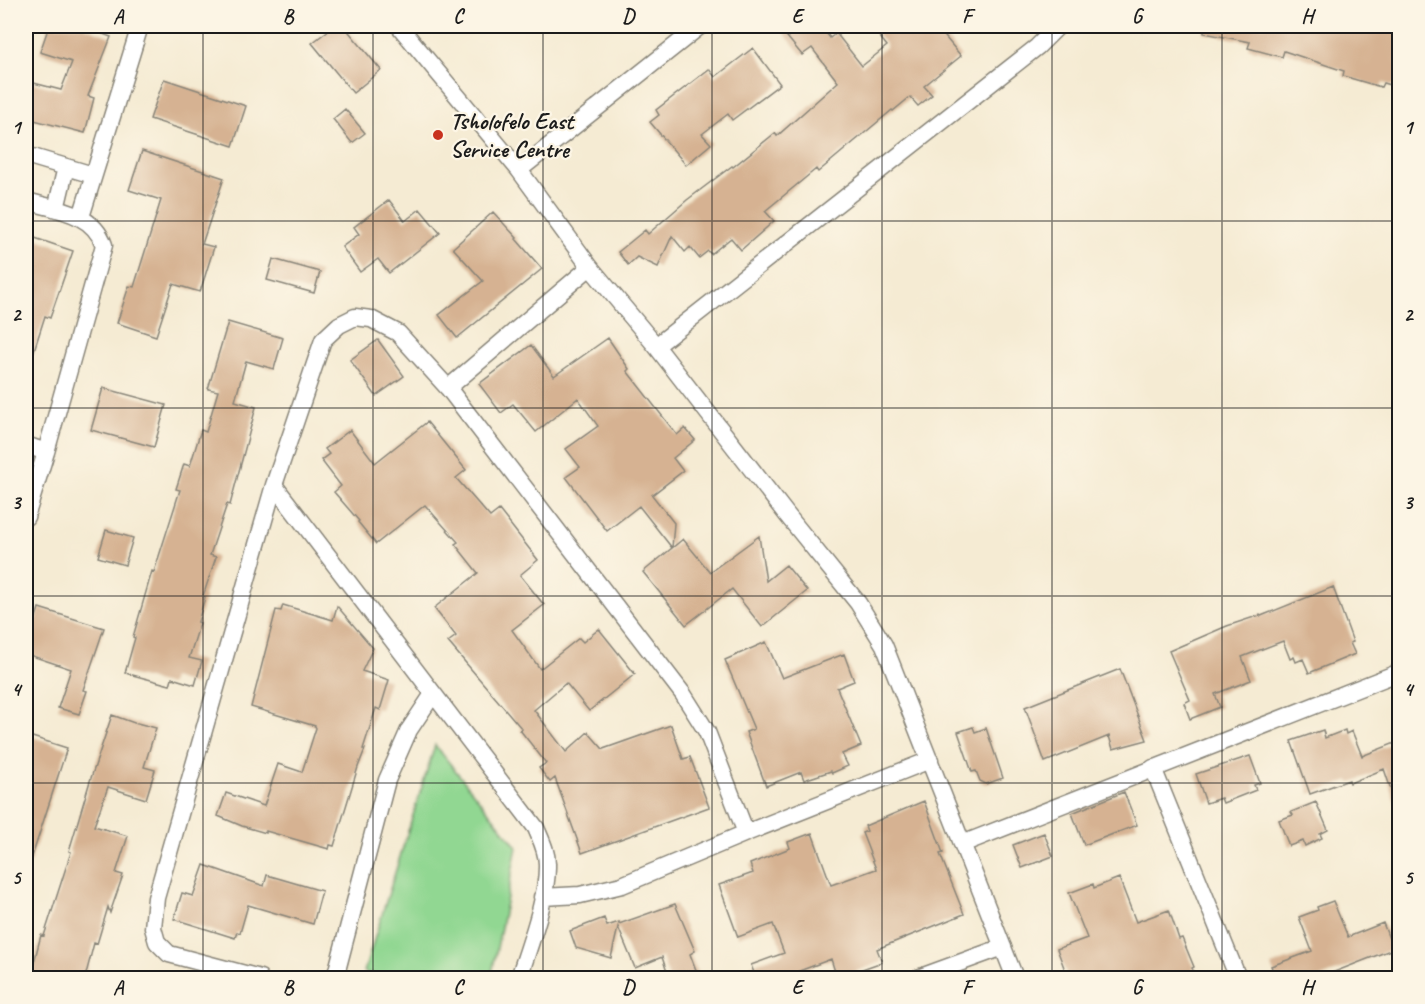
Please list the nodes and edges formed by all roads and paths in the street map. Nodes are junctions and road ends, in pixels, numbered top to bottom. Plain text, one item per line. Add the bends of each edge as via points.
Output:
1 (140, 26) edge
2 (399, 26) edge
3 (700, 26) edge
4 (1058, 26) edge
5 (26, 156) edge
6 (66, 167) junction
7 (519, 170) junction
8 (93, 175) junction
9 (26, 201) edge
10 (56, 209) junction
11 (81, 217) junction
12 (590, 267) junction
13 (656, 346) junction
14 (448, 388) junction
15 (26, 445) edge
16 (46, 452) junction
17 (274, 485) junction
18 (26, 517) edge
19 (1400, 672) edge
20 (433, 694) junction
21 (930, 760) junction
22 (1153, 768) junction
23 (746, 833) junction
24 (962, 844) junction
25 (542, 897) junction
26 (1003, 947) junction
27 (260, 978) edge
28 (335, 978) edge
29 (519, 978) edge
30 (918, 978) edge
31 (1016, 978) edge
32 (1238, 978) edge

1 - 8 street
2 - 7 street
3 - 7 street
4 - 13 street via 1037,47
5 - 6 street
6 - 8 street
6 - 10 street
7 - 12 street
8 - 11 street
9 - 10 street
10 - 11 street
11 - 16 street via 99,233 104,245
12 - 13 street
12 - 14 street
13 - 21 street via 858,603 884,645
14 - 17 street via 398,333 372,319 355,317 339,325 323,340
14 - 23 street via 683,694 707,732
15 - 16 street
16 - 18 street
17 - 20 street
17 - 27 street via 156,898 153,928 157,942 169,954
19 - 22 street
20 - 25 street via 536,828 547,865
20 - 28 street via 409,730 387,780
21 - 23 street
21 - 24 street
22 - 24 street
22 - 32 street
23 - 25 street via 622,885 580,895
24 - 26 street
25 - 29 street
26 - 30 street
26 - 31 street

